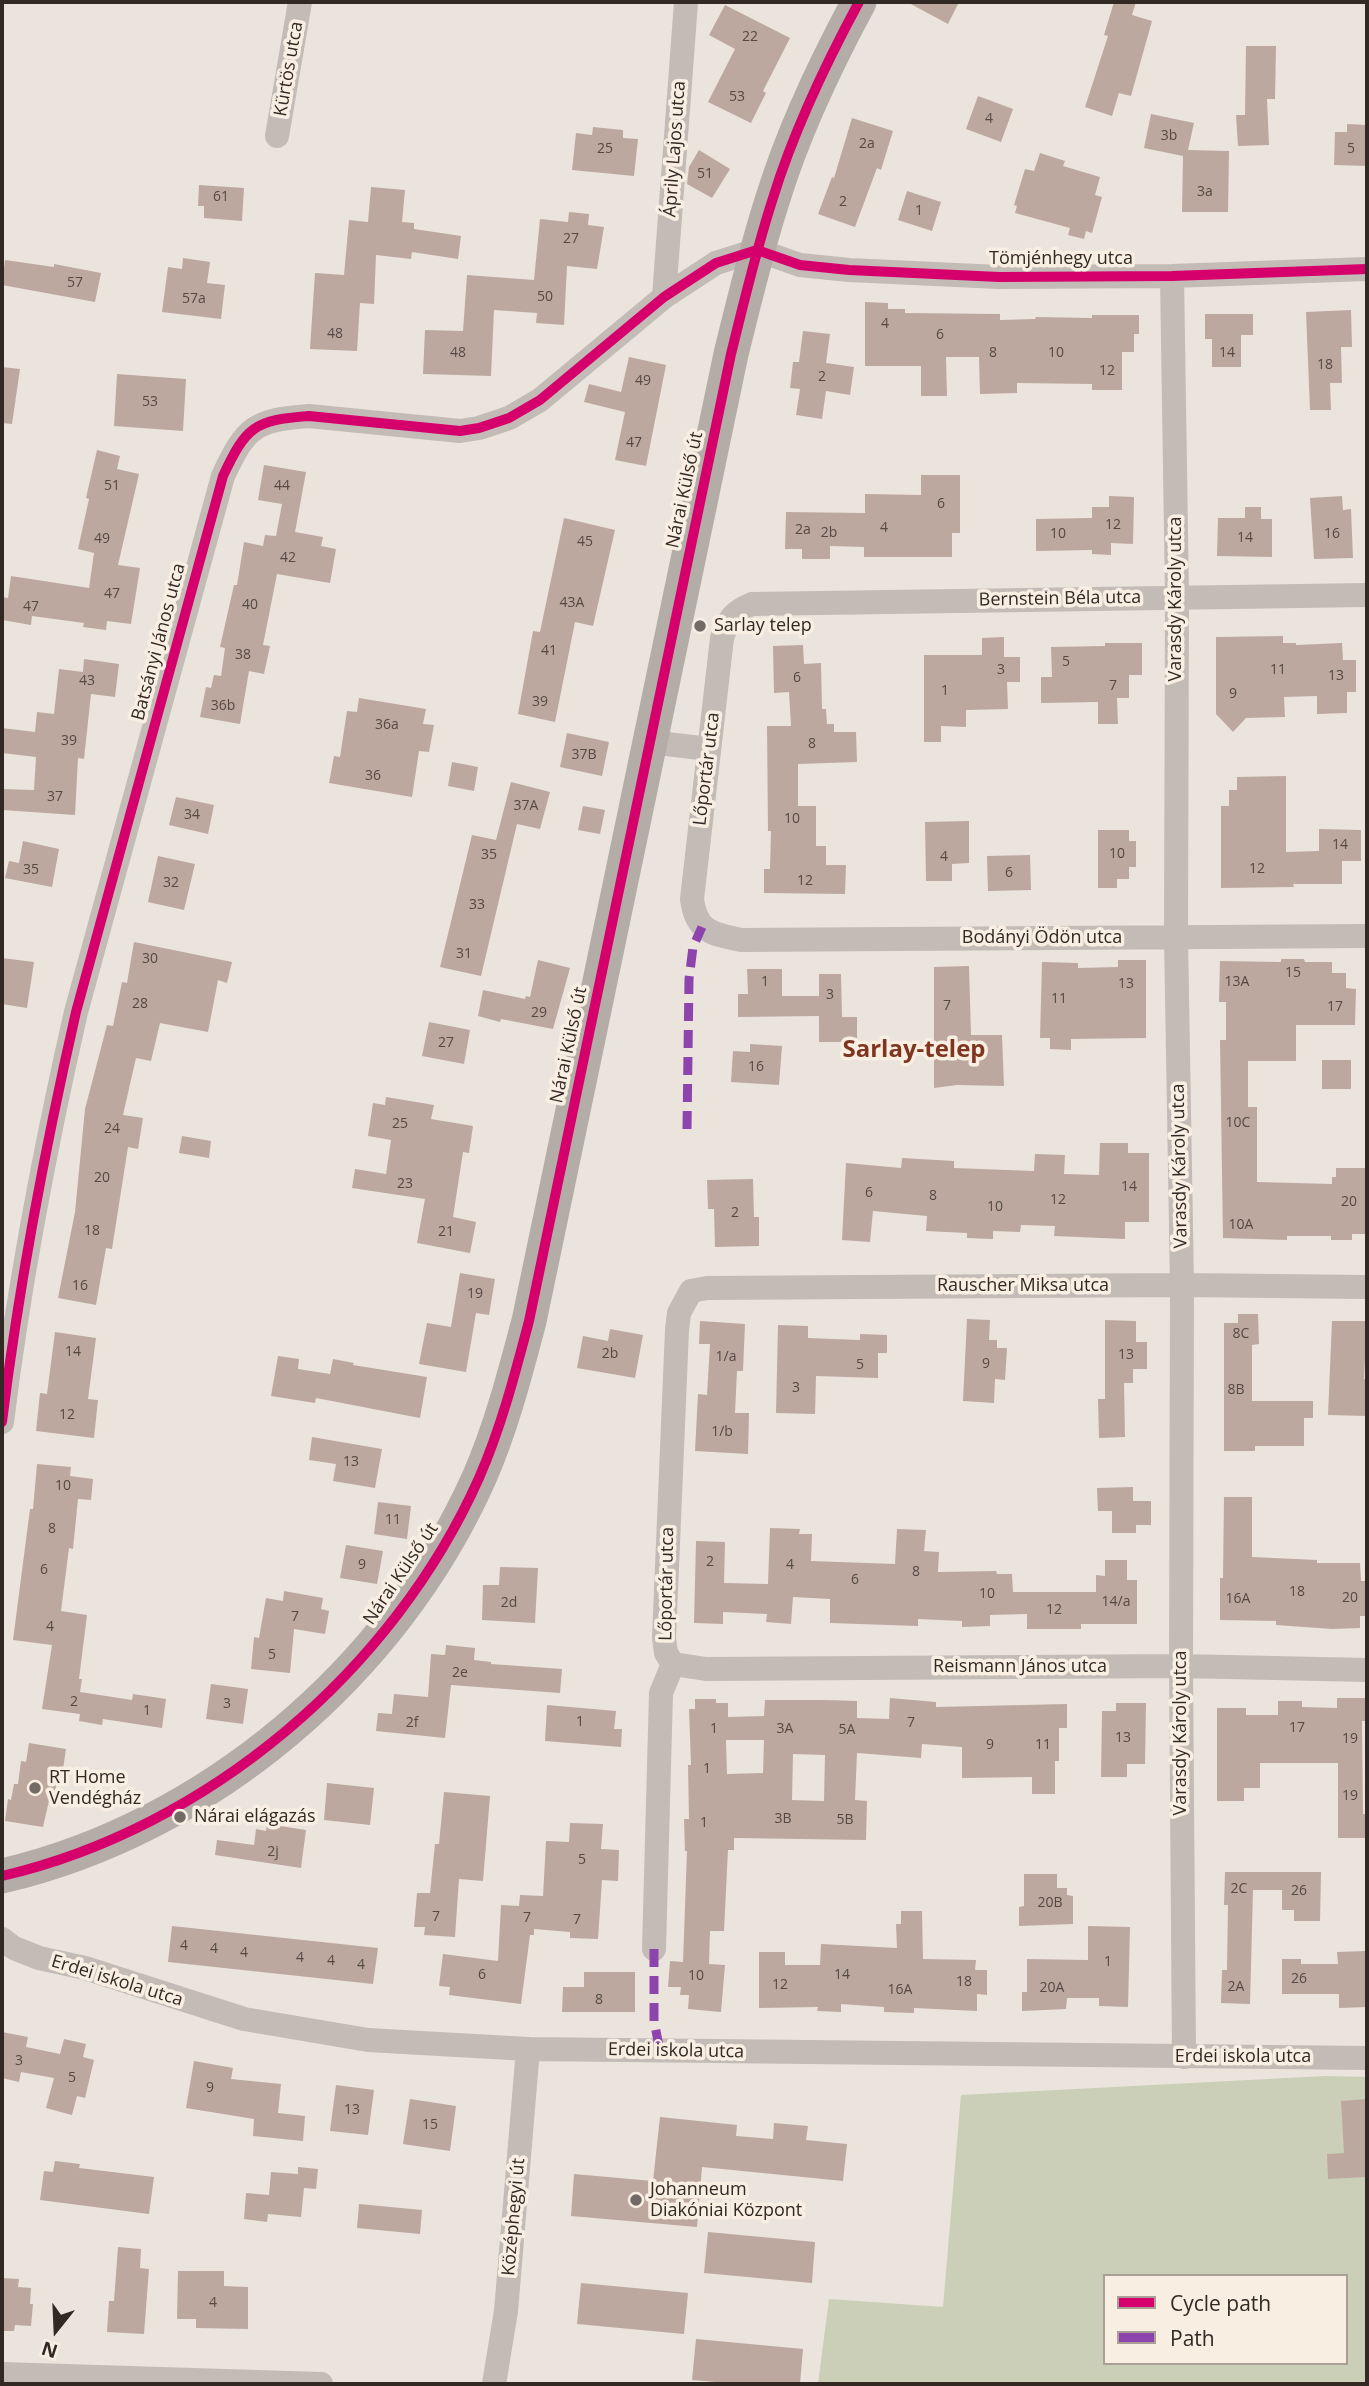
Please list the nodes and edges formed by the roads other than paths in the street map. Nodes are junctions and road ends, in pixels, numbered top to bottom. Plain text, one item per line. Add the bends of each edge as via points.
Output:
1 (300, 2) edge
2 (686, 2) edge
3 (859, 2) edge
4 (277, 136) dead end
5 (757, 250) junction
6 (1367, 269) edge
7 (1172, 276) junction
8 (664, 296) junction
9 (1367, 595) edge
10 (1177, 596) junction
11 (752, 604) joint
12 (650, 742) junction
13 (709, 749) junction
14 (718, 936) joint
15 (1367, 936) edge
16 (1176, 937) junction
17 (1182, 1285) junction
18 (1367, 1287) edge
19 (685, 1300) joint
20 (2, 1422) edge
21 (673, 1664) junction
22 (1181, 1666) junction
23 (1367, 1670) edge
24 (2, 1876) edge
25 (2, 1939) edge
26 (654, 1949) dead end
27 (528, 2049) junction
28 (1184, 2057) junction
29 (1367, 2058) edge
30 (2, 2374) edge
31 (321, 2384) edge
32 (494, 2384) edge

1 - 4 street, Kürtös utca
2 - 8 street, Áprily Lajos utca
3 - 5 street, Nárai Külső út via 798,129
5 - 7 street, Tömjénhegy utca via 800,265 849,270 999,277
5 - 8 street, Batsányi János utca via 716,263
5 - 12 street, Nárai Külső út
6 - 7 street, Tömjénhegy utca
7 - 10 street, Varasdy Károly utca
8 - 20 street, Batsányi János utca via 540,400 509,418 460,431 284,418 246,433 233,454 76,1012 29,1238
9 - 10 street, Bernstein Béla utca
10 - 11 street, Bernstein Béla utca
10 - 16 street, Varasdy Károly utca
11 - 13 street, Lőportár utca via 737,610 722,638
12 - 13 street
12 - 24 street, Nárai Külső út via 529,1321 499,1426 450,1535 358,1664 281,1737 184,1802 131,1829 85,1850
13 - 14 street, Lőportár utca via 692,899 702,927
14 - 16 street, Bodányi Ödön utca via 741,940
15 - 16 street, Bodányi Ödön utca
16 - 17 street, Varasdy Károly utca
17 - 18 street, Rauscher Miksa utca
17 - 19 street, Rauscher Miksa utca via 707,1288 691,1291
17 - 22 street, Varasdy Károly utca
19 - 21 street, Lőportár utca via 677,1330 664,1638
21 - 22 street, Reismann János utca via 706,1669
21 - 26 street, Lőportár utca via 662,1693
22 - 23 street, Reismann János utca
22 - 28 street, Varasdy Károly utca
25 - 27 street, Erdei iskola utca via 39,1958 244,2019 368,2040
27 - 28 street, Erdei iskola utca
27 - 32 street, Középhegyi út via 506,2311
28 - 29 street, Erdei iskola utca
30 - 31 street

